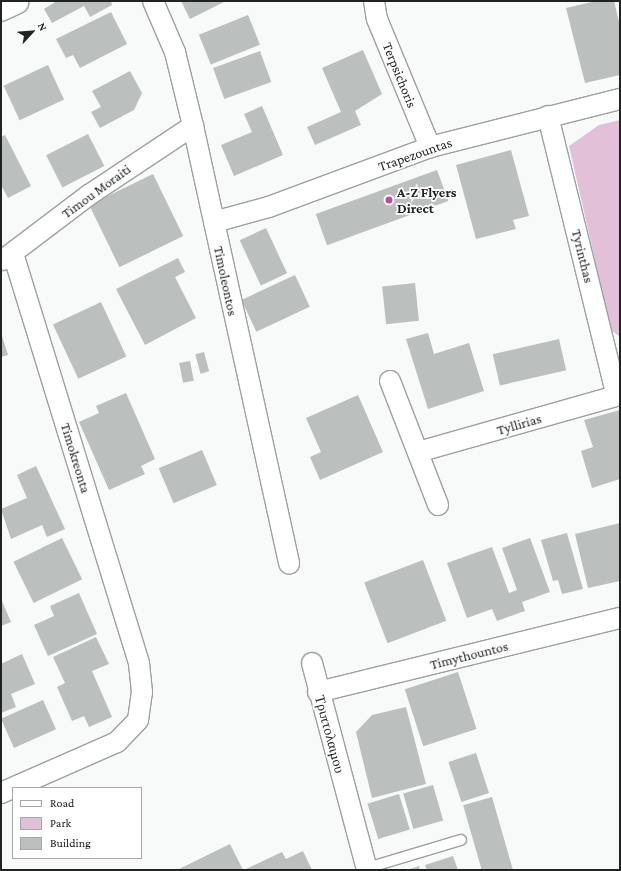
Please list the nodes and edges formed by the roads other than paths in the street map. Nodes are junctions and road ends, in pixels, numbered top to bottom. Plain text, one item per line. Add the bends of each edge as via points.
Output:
1 (153, 1) edge
2 (374, 1) edge
3 (620, 99) edge
4 (548, 116) junction
5 (193, 126) junction
6 (430, 147) junction
7 (214, 222) junction
8 (7, 257) edge
9 (390, 381) dead end
10 (619, 396) edge
11 (418, 452) junction
12 (438, 506) dead end
13 (289, 564) dead end
14 (620, 618) edge
15 (312, 663) dead end
16 (318, 692) junction
17 (12, 787) edge
18 (13, 787) edge
19 (1, 792) edge
20 (461, 840) dead end
21 (367, 869) edge

1 - 5 street, Timoleontos via 175,52
2 - 6 street, Terpsichoris via 377,19
3 - 4 street, Trapezountas
4 - 6 street, Trapezountas
4 - 10 street, Tyrinthas
5 - 7 street, Timoleontos
5 - 8 street, Timou Moraiti via 89,195
6 - 7 street, Trapezountas via 269,207
7 - 13 street, Timoleontos
8 - 18 street, Timokreonta via 139,663 142,692 138,720 117,742
9 - 11 street
10 - 11 street, Tyllirias
11 - 12 street
14 - 16 street, Timythountos
15 - 16 street, Τριπτολαιμου
16 - 21 street, Τριπτολαιμου
17 - 19 street, Timokreonta
20 - 21 lane

